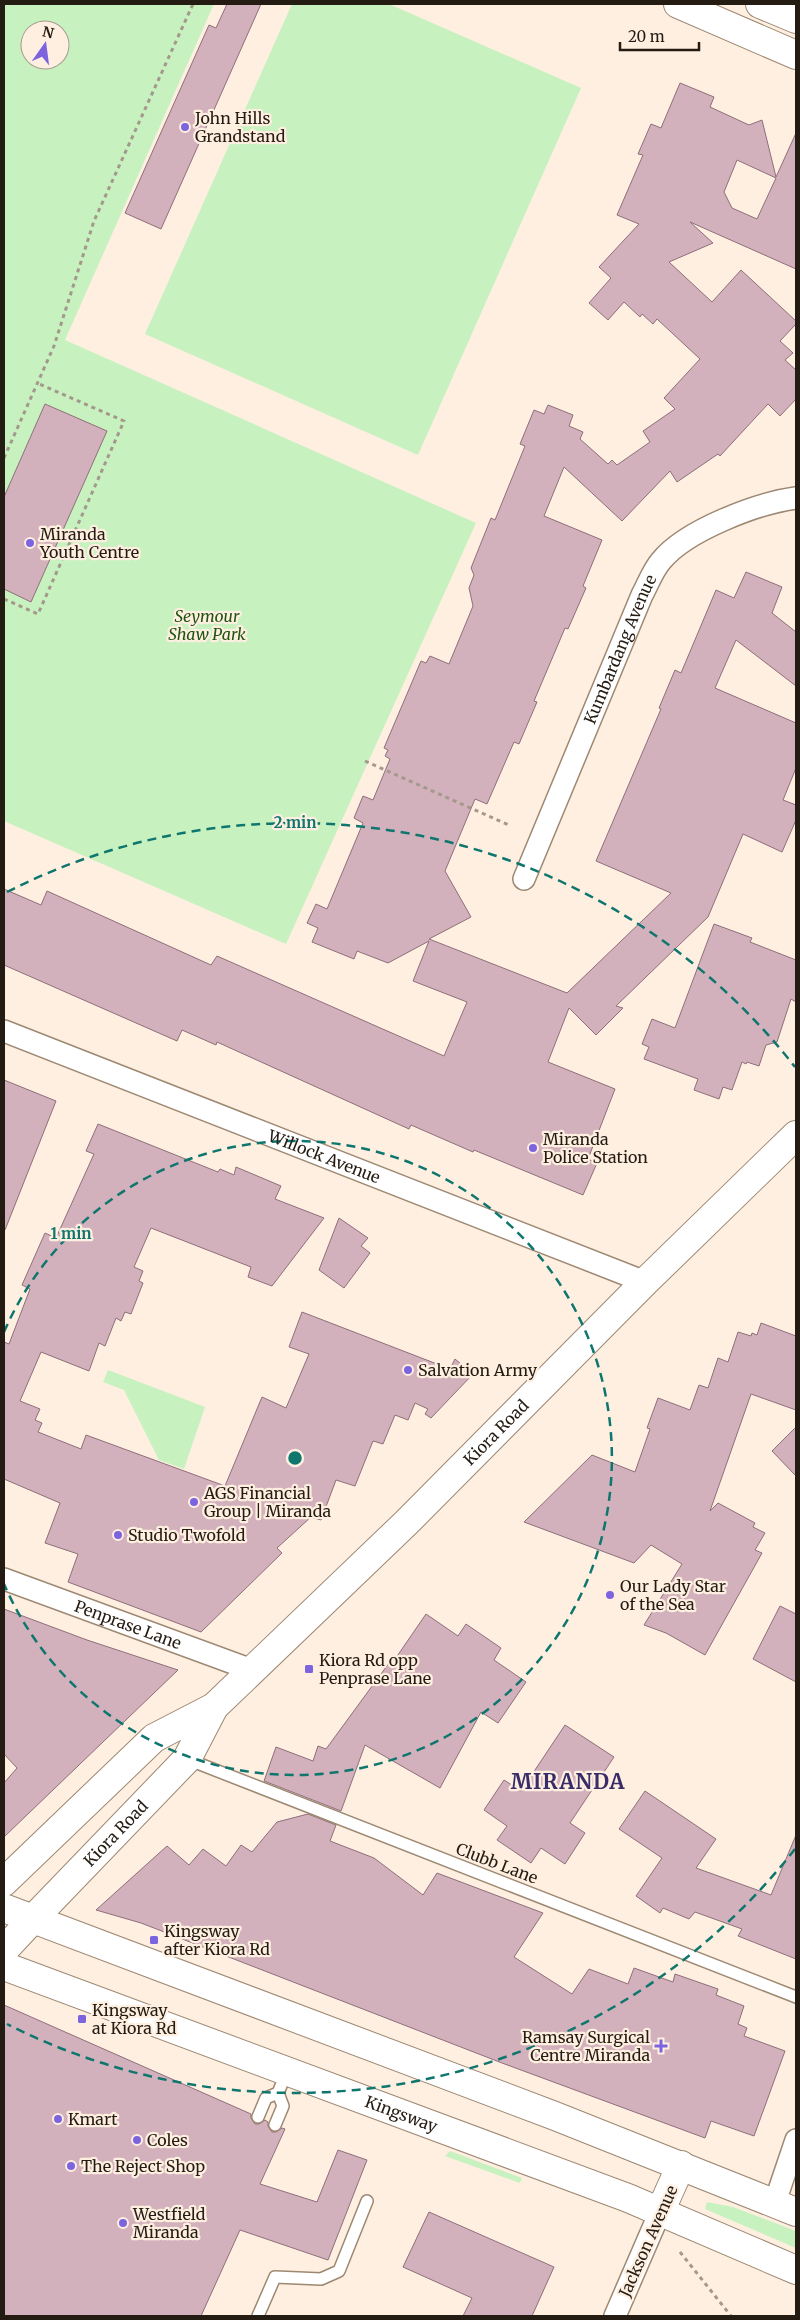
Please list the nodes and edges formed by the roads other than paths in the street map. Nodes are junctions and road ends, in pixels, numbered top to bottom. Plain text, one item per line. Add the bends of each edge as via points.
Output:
1 (678, 4) edge
2 (760, 4) edge
3 (796, 19) edge
4 (796, 55) edge
5 (796, 498) edge
6 (524, 879) dead end
7 (4, 1031) edge
8 (796, 1135) edge
9 (645, 1282) junction
10 (4, 1580) edge
11 (252, 1670) junction
12 (214, 1707) junction
13 (186, 1759) junction
14 (4, 1882) edge
15 (4, 1908) edge
16 (34, 1919) junction
17 (4, 1950) edge
18 (4, 1966) edge
19 (793, 1995) edge
20 (282, 2082) junction
21 (258, 2118) dead end
22 (275, 2125) dead end
23 (796, 2140) edge
24 (681, 2165) junction
25 (367, 2201) dead end
26 (786, 2207) edge
27 (660, 2212) junction
28 (796, 2270) edge
29 (258, 2316) edge
30 (615, 2316) edge

1 - 4 main road
2 - 3 main road
5 - 6 street, Kumbardang Avenue via 777,501 732,517 688,538 660,561 642,595
7 - 9 street, Willock Avenue
8 - 9 main road, Kiora Road
9 - 11 main road, Kiora Road via 406,1523
10 - 11 street, Penprase Lane
11 - 12 main road, Kiora Road
12 - 13 main road, Kiora Road
12 - 14 main road, Kiora Road via 154,1738
13 - 16 main road, Kiora Road
13 - 19 lane, Clubb Lane
15 - 16 main road
16 - 17 main road, Kiora Road
16 - 24 main road
18 - 20 main road, Kingsway
20 - 21 lane via 266,2098
20 - 22 lane via 283,2106
20 - 27 main road, Kingsway
23 - 26 street
24 - 26 main road
24 - 27 main road, Jackson Avenue
25 - 29 lane via 339,2270 321,2279 275,2277
27 - 28 main road, Kingsway
27 - 30 street, Jackson Avenue

